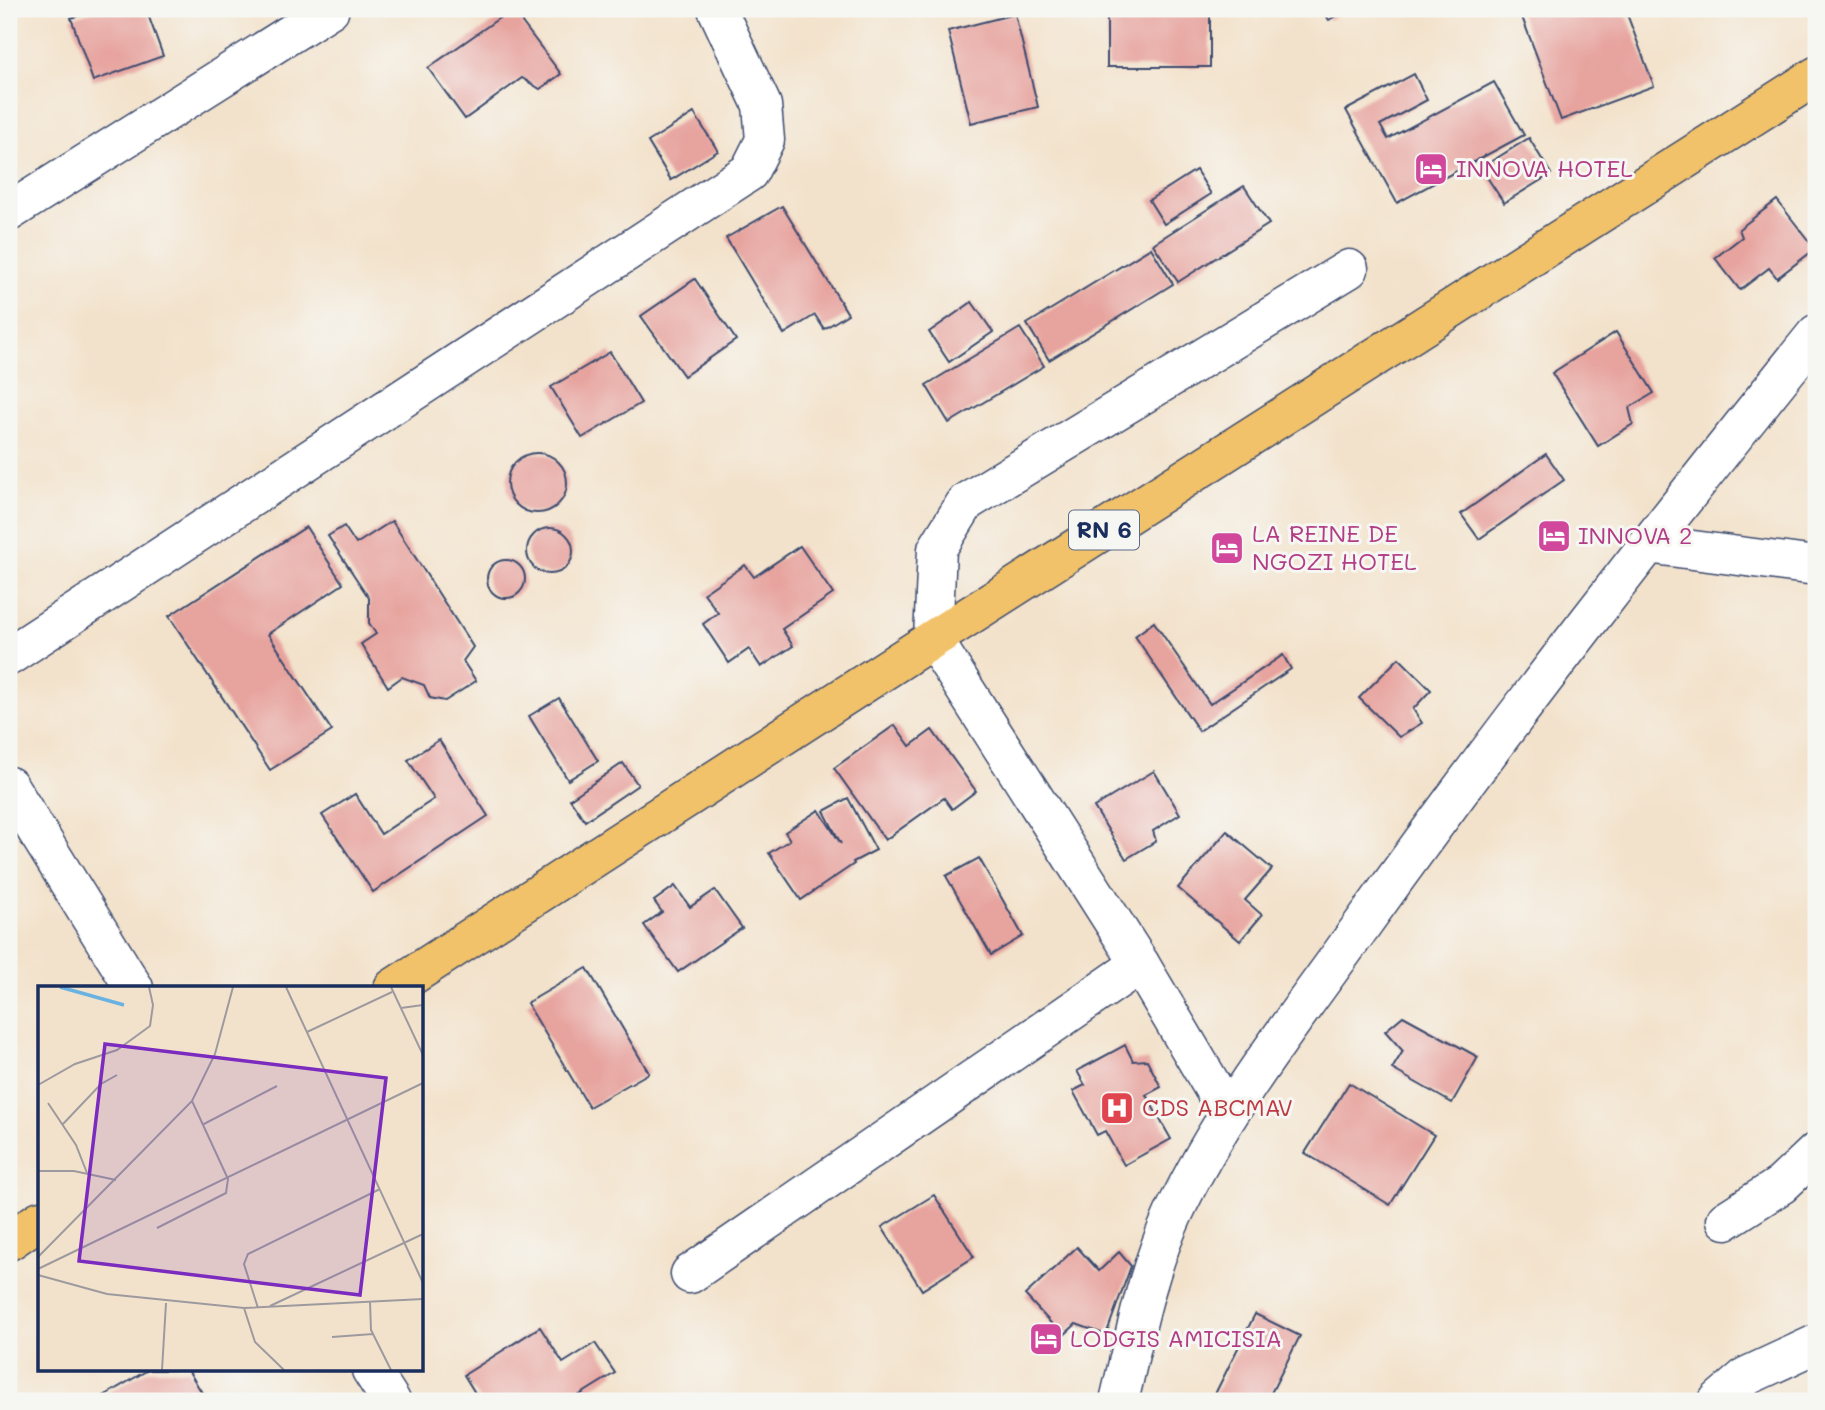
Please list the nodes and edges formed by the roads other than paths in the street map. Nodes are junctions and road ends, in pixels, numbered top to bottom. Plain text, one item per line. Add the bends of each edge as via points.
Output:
1 (330, 9) edge
2 (717, 9) edge
3 (1816, 76) edge
4 (9, 212) edge
5 (1349, 269) dead end
6 (1816, 334) edge
7 (1647, 544) junction
8 (1816, 566) edge
9 (933, 639) junction
10 (9, 656) edge
11 (9, 786) edge
12 (1140, 964) junction
13 (133, 986) edge
14 (396, 986) edge
15 (1228, 1113) junction
16 (1816, 1153) edge
17 (1726, 1220) dead end
18 (38, 1221) edge
19 (9, 1241) edge
20 (690, 1273) dead end
21 (1816, 1344) edge
22 (372, 1372) edge
23 (391, 1401) edge
24 (1119, 1401) edge
25 (1718, 1401) edge

1 - 4 street
2 - 10 street via 762,105 765,140 749,172
3 - 9 main road, RN 6
5 - 9 street via 966,502 937,549
6 - 7 street
7 - 8 street
7 - 15 street via 1455,795
9 - 12 street
9 - 14 main road, RN 6
11 - 13 street
12 - 15 street
12 - 20 street
15 - 24 street via 1172,1217 1144,1296
16 - 17 street via 1781,1185
18 - 19 main road
21 - 25 street via 1746,1376
22 - 23 street

